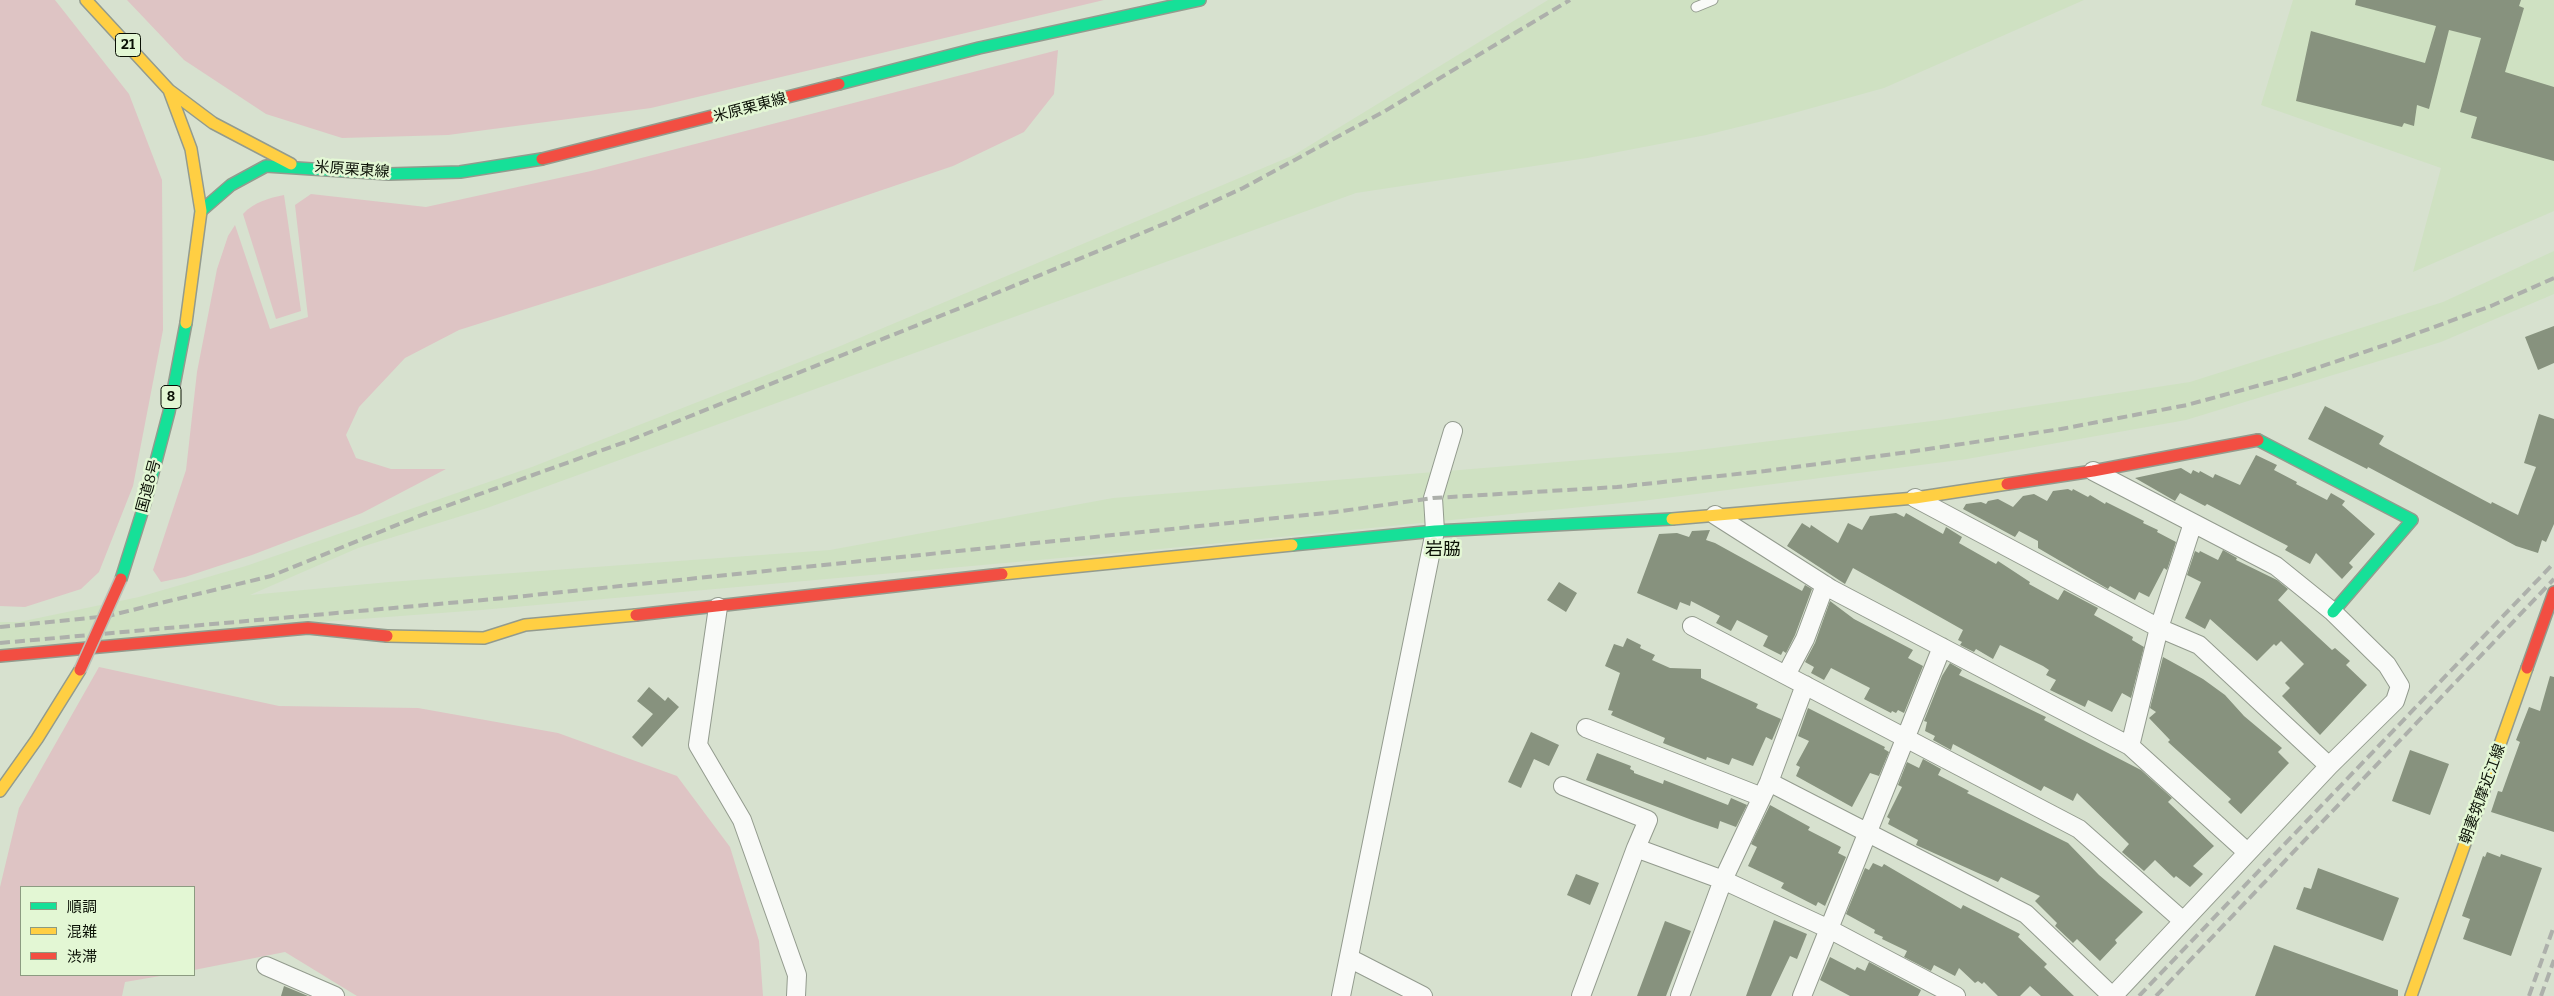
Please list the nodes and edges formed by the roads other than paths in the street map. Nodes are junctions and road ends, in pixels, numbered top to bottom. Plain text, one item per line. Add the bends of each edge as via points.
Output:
1 (86, 0) edge
2 (1200, 0) edge
3 (1713, 0) edge
4 (1696, 7) dead end
5 (169, 90) junction
6 (294, 166) junction
7 (202, 211) junction
8 (1453, 431) dead end
9 (2093, 471) junction
10 (1915, 498) junction
11 (1715, 514) junction
12 (2193, 523) junction
13 (1435, 531) junction
14 (1825, 585) junction
15 (2554, 592) edge
16 (718, 607) junction
17 (2333, 612) junction
18 (2554, 614) edge
19 (2544, 622) junction
20 (1692, 626) dead end
21 (2159, 628) junction
22 (1942, 646) junction
23 (0, 656) edge
24 (1786, 675) junction
25 (1805, 685) junction
26 (1586, 728) dead end
27 (1905, 738) junction
28 (2130, 746) junction
29 (2329, 766) junction
30 (1563, 786) dead end
31 (1766, 790) junction
32 (0, 791) edge
33 (1866, 833) junction
34 (1636, 848) junction
35 (2247, 852) junction
36 (1723, 880) junction
37 (2182, 920) junction
38 (1829, 929) junction
39 (1349, 958) junction
40 (266, 966) dead end
41 (335, 996) edge
42 (796, 996) edge
43 (1340, 996) edge
44 (1423, 996) edge
45 (1581, 996) edge
46 (1680, 996) edge
47 (1802, 996) edge
48 (1956, 996) edge
49 (2113, 996) edge
50 (2412, 996) edge

1 - 5 main road, 21
2 - 6 main road, 米原栗東線 via 979,48 544,159 460,172 389,174
3 - 4 lane
5 - 6 main road, 米原栗東線 via 214,123
5 - 7 main road, 国道8号 / 8 via 191,149
6 - 7 main road, 米原栗東線 via 266,166 248,174 223,189
7 - 32 main road, 国道8号 / 8, bridge via 169,412 121,579 80,670
8 - 13 street via 1433,498
9 - 10 main road
9 - 12 street
9 - 17 main road via 2256,439 2412,520
10 - 11 main road
10 - 21 street
11 - 13 main road via 1628,523
11 - 14 street
12 - 17 street via 2276,566
12 - 21 street
13 - 16 main road
13 - 39 street
14 - 22 street
14 - 24 street via 1805,639
15 - 19 main road, 朝妻筑摩近江線
16 - 23 main road via 524,625 484,638 374,636 308,628
16 - 42 street via 698,746 742,820 798,975
17 - 29 street via 2388,665 2400,686 2395,701
18 - 19 main road
19 - 50 main road, 朝妻筑摩近江線
20 - 24 street
21 - 28 street
21 - 29 street via 2199,645
22 - 27 street
22 - 28 street
24 - 25 street
25 - 27 street
25 - 31 street
26 - 31 street
27 - 33 street
27 - 37 street via 2079,829
28 - 35 street
29 - 35 street
30 - 34 street via 1648,820
31 - 33 street
31 - 36 street
33 - 38 street
33 - 49 street via 2026,914
34 - 36 street
34 - 45 street
35 - 37 street
36 - 38 street
36 - 46 street
37 - 49 street
38 - 47 street
38 - 48 street
39 - 43 street
39 - 44 street
40 - 41 street

